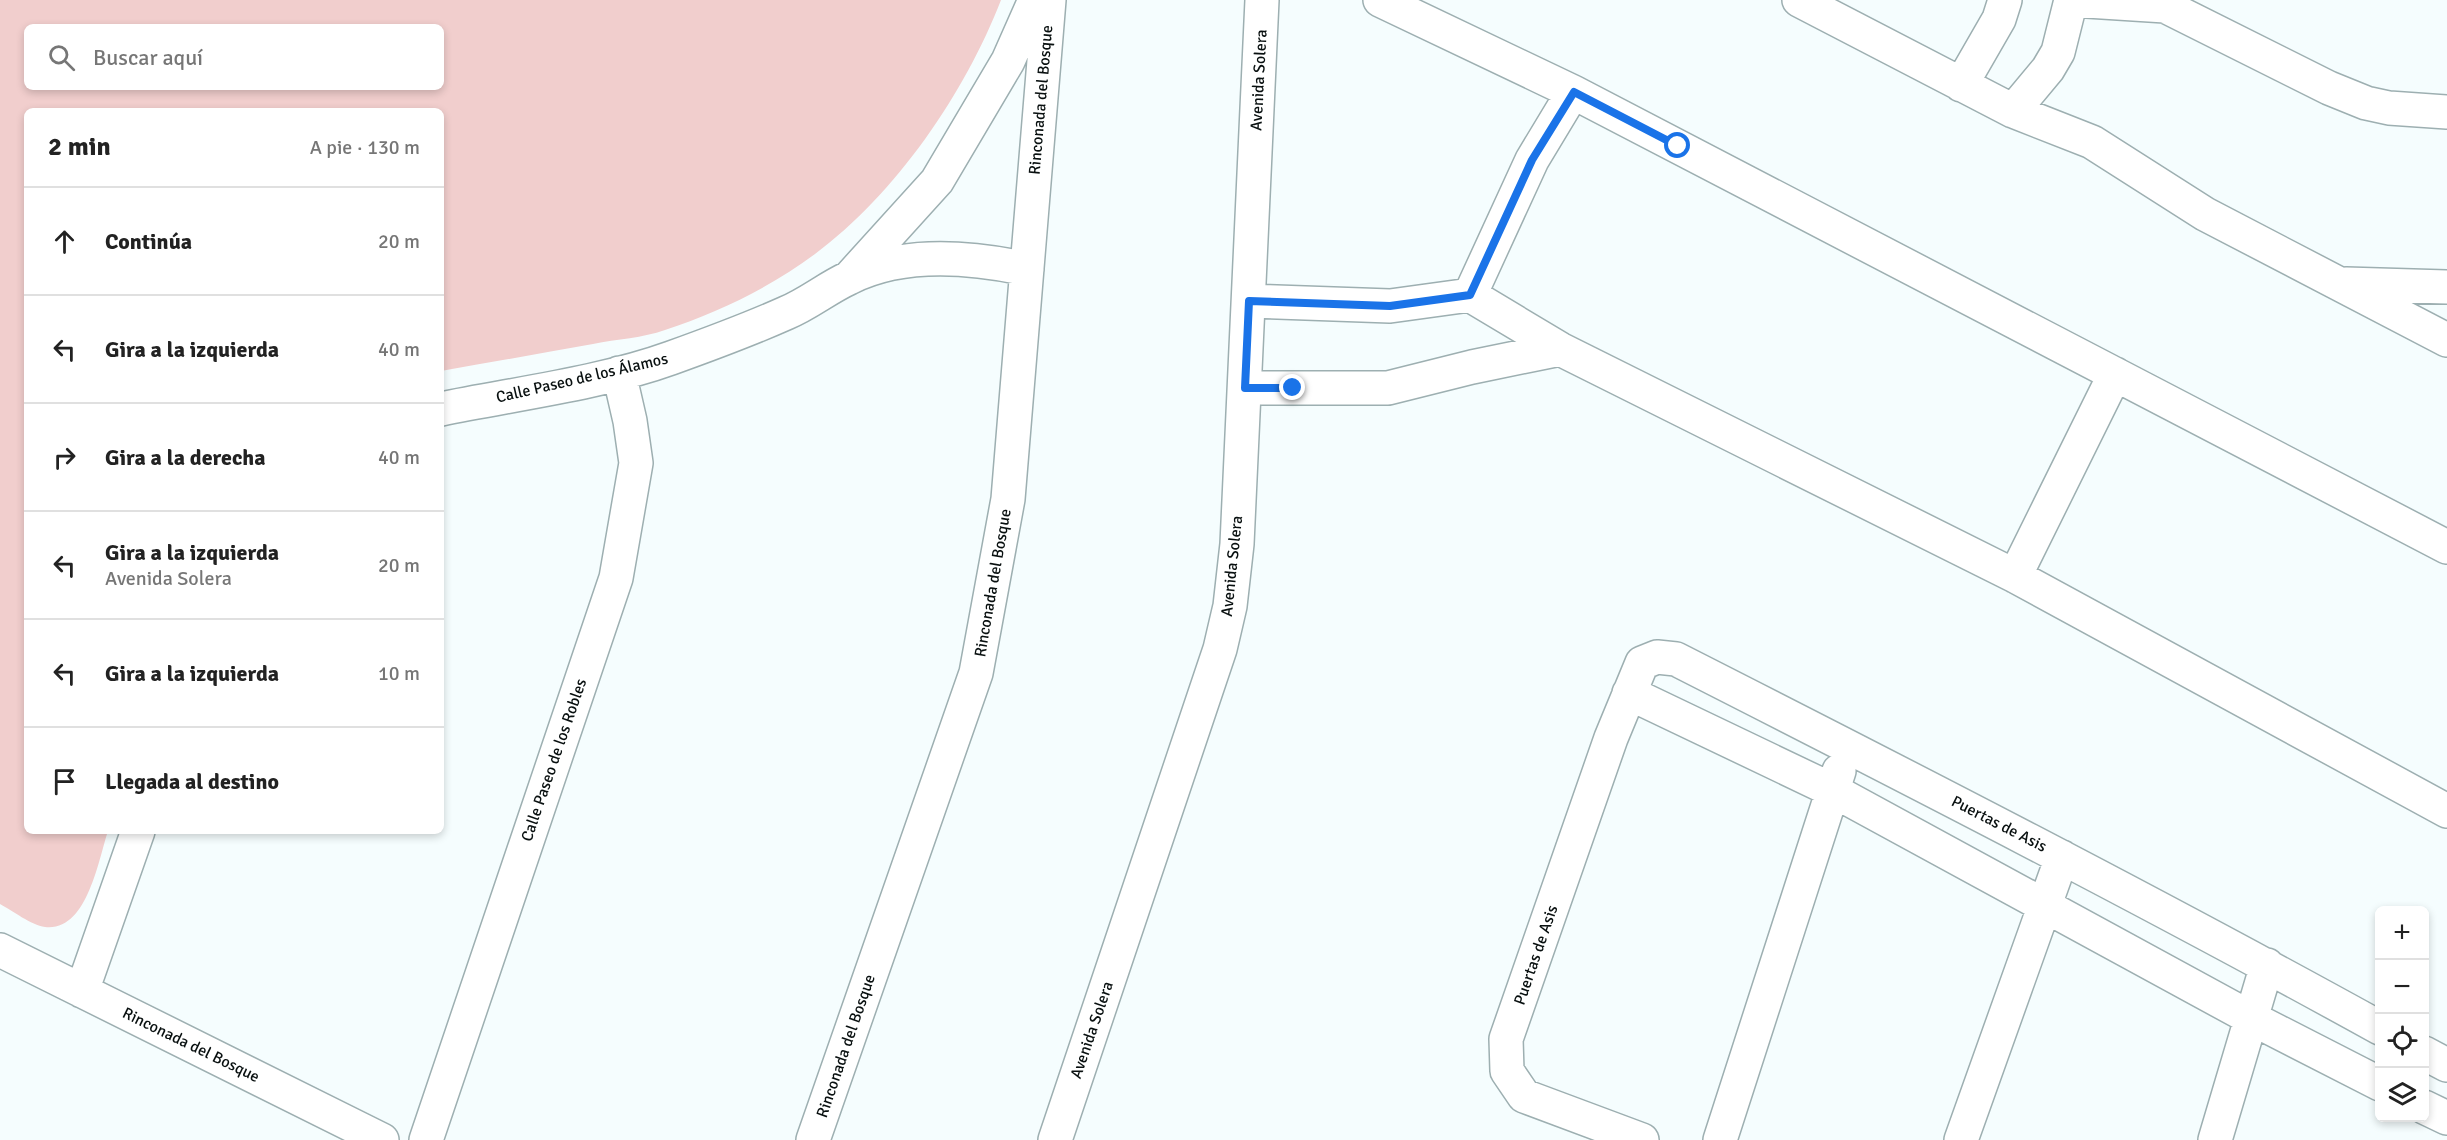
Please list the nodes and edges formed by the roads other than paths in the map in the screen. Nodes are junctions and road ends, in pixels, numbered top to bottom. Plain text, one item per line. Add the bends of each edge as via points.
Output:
1 (1035, 0) edge
2 (1049, 0) edge
3 (1262, 0) edge
4 (1380, 0) edge
5 (1799, 0) edge
6 (2005, 0) edge
7 (2071, 0) edge
8 (1961, 85) junction
9 (1574, 92) junction
10 (2013, 111) junction
11 (2447, 112) edge
12 (1027, 269) junction
13 (850, 277) junction
14 (2338, 283) junction
15 (2447, 287) edge
16 (1470, 295) junction
17 (1249, 301) junction
18 (2447, 340) edge
19 (1560, 349) junction
20 (619, 373) junction
21 (2115, 374) junction
22 (1245, 388) junction
23 (444, 408) edge
24 (2447, 547) edge
25 (2015, 576) junction
26 (1629, 693) junction
27 (1847, 746) junction
28 (1832, 790) junction
29 (2447, 811) edge
30 (137, 834) edge
31 (2062, 857) junction
32 (2044, 904) junction
33 (0, 950) edge
34 (2267, 965) junction
35 (82, 991) junction
36 (2251, 1018) junction
37 (2375, 1026) edge
38 (2429, 1056) edge
39 (2447, 1065) edge
40 (2375, 1082) edge
41 (2429, 1110) edge
42 (2447, 1119) edge
43 (382, 1140) edge
44 (426, 1140) edge
45 (813, 1140) edge
46 (1055, 1140) edge
47 (1642, 1140) edge
48 (1720, 1140) edge
49 (1961, 1140) edge
50 (2215, 1140) edge

1 - 13 street, Calle Paseo de los Álamos via 1008,61 937,181
2 - 12 street, Rinconada del Bosque
3 - 17 street, Avenida Solera
4 - 9 street
5 - 8 street
6 - 8 street via 1999,19
7 - 10 street via 2058,52
7 - 11 street via 2165,6 2366,103
8 - 10 street
9 - 16 street via 1532,160
9 - 21 street
10 - 14 street via 2092,142 2205,214
12 - 13 street, Calle Paseo de los Álamos via 988,261 919,260
12 - 45 street, Rinconada del Bosque via 1008,499 976,673
13 - 20 street, Calle Paseo de los Álamos via 788,313 669,359
14 - 15 street
14 - 18 street
16 - 17 street via 1390,306
16 - 19 street
17 - 22 street, Avenida Solera
19 - 22 street via 1388,388
19 - 25 street
20 - 23 street, Calle Paseo de los Álamos
20 - 44 street, Calle Paseo de los Robles via 636,463 616,578
21 - 24 street
21 - 25 street
22 - 46 street, Avenida Solera via 1237,544 1220,649
25 - 29 street
26 - 27 street, Puertas de Asis via 1642,663 1657,657 1676,659
26 - 28 street
26 - 47 street, Puertas de Asis via 1506,1039 1507,1071 1524,1096
27 - 28 street
27 - 31 street, Puertas de Asis
28 - 32 street
28 - 48 street
30 - 35 street
31 - 32 street, Puertas de Asis
31 - 34 street, Puertas de Asis
32 - 36 street
32 - 49 street, Puertas de Asis
33 - 35 street, Rinconada del Bosque
34 - 36 street
34 - 37 street, Puertas de Asis
35 - 43 street, Rinconada del Bosque
36 - 40 street
36 - 50 street
38 - 39 street
41 - 42 street

